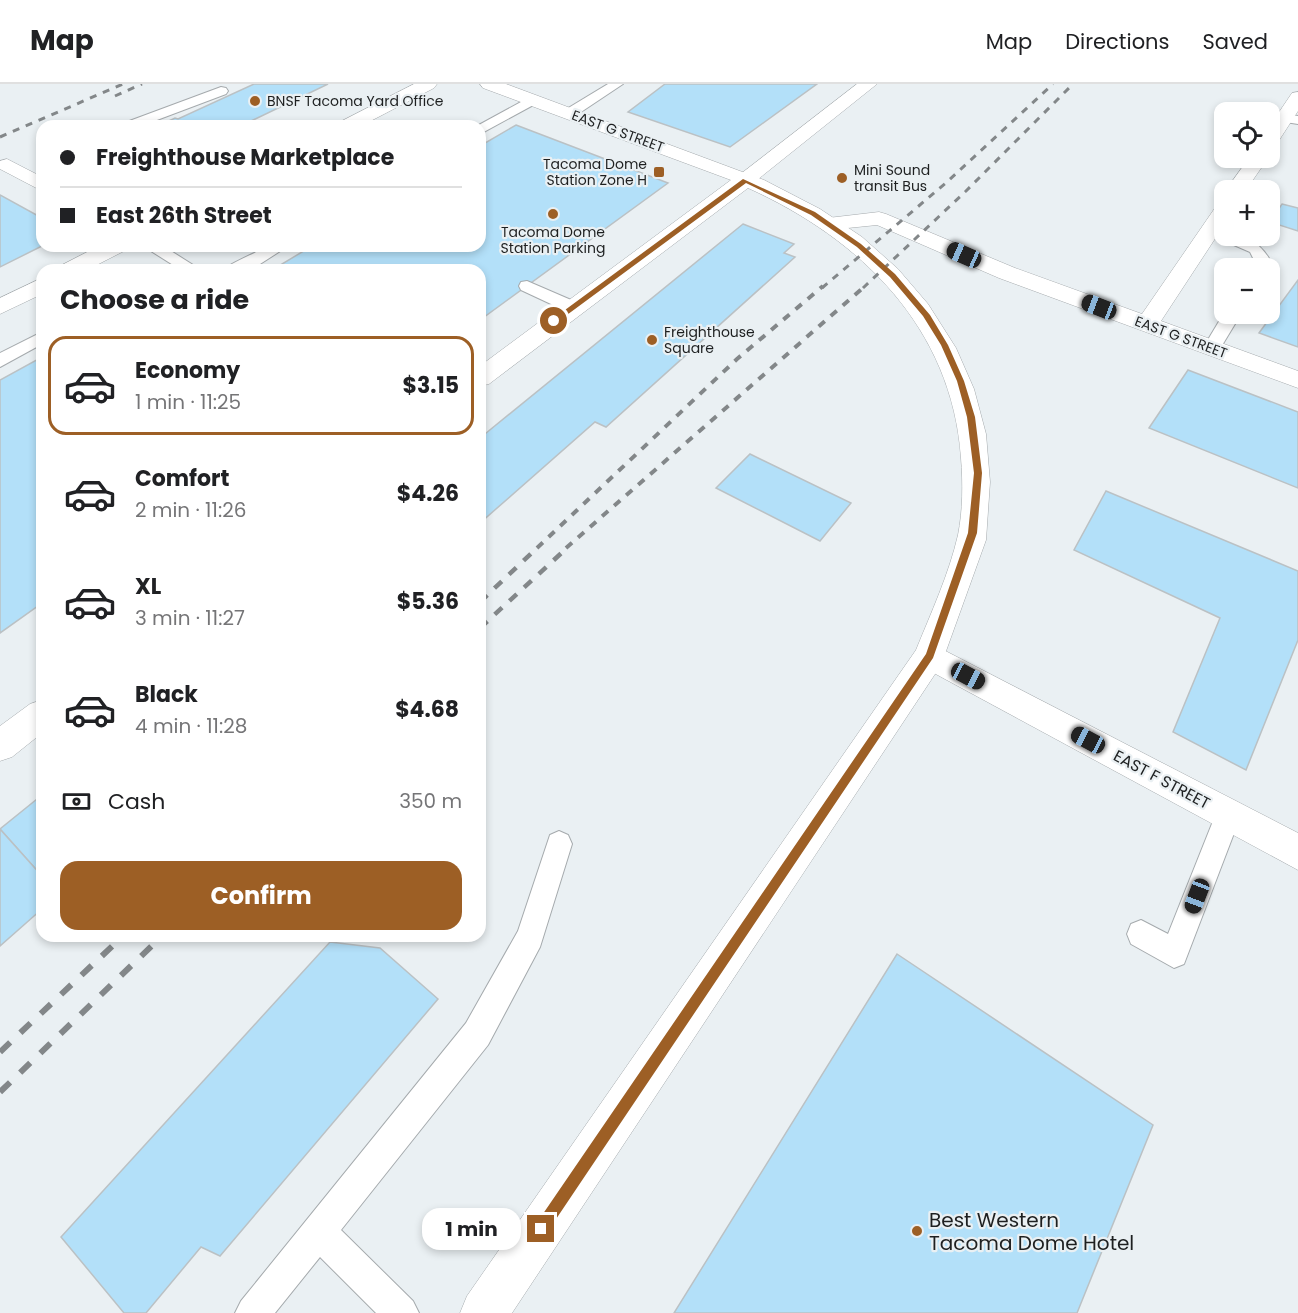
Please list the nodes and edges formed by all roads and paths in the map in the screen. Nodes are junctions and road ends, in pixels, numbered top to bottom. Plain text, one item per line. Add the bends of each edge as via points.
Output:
1 (428, 84) edge
2 (489, 84) edge
3 (617, 84) edge
4 (868, 84) edge
5 (221, 91) dead end
6 (524, 92) edge
7 (1298, 98) edge
8 (570, 113) junction
9 (1291, 119) edge
10 (145, 120) edge
11 (359, 120) edge
12 (486, 125) edge
13 (1280, 130) edge
14 (3, 166) edge
15 (745, 180) junction
16 (36, 182) edge
17 (828, 224) junction
18 (1214, 241) edge
19 (1249, 246) edge
20 (104, 252) edge
21 (162, 252) edge
22 (270, 252) edge
23 (1261, 258) edge
24 (82, 264) edge
25 (182, 264) edge
26 (248, 264) edge
27 (527, 286) dead end
28 (36, 289) edge
29 (0, 307) edge
30 (572, 307) junction
31 (1226, 324) edge
32 (1148, 325) junction
33 (36, 341) edge
34 (1212, 348) junction
35 (0, 361) edge
36 (486, 373) edge
37 (1298, 380) edge
38 (930, 656) junction
39 (36, 719) edge
40 (0, 746) edge
41 (1228, 815) junction
42 (558, 844) dead end
43 (1298, 852) edge
44 (1141, 934) dead end
45 (319, 1232) junction
46 (253, 1313) edge
47 (401, 1313) edge
48 (484, 1313) edge

1 - 11 street
2 - 6 street, EAST G STREET
3 - 8 lane
4 - 15 street
5 - 10 lane
6 - 8 street, EAST G STREET
6 - 12 lane
7 - 9 street
8 - 15 street, EAST G STREET
9 - 13 street
14 - 16 street
15 - 17 street, EAST G STREET
15 - 30 street
17 - 32 street, EAST G STREET via 879,218 1007,273
17 - 38 street, EAST G STREET via 884,268 926,315 961,381 971,417 978,473 973,533
18 - 32 street
19 - 23 lane
20 - 24 street
21 - 25 lane
22 - 26 lane
27 - 30 lane
28 - 29 street
30 - 36 street
31 - 34 lane
32 - 34 street, EAST G STREET
33 - 35 lane
34 - 37 street, EAST G STREET
38 - 41 street, EAST F STREET
38 - 48 street, EAST G STREET
39 - 40 street
41 - 43 street, EAST F STREET
41 - 44 lane via 1174,954
42 - 45 lane via 530,937 477,1034
45 - 46 lane
45 - 47 lane

